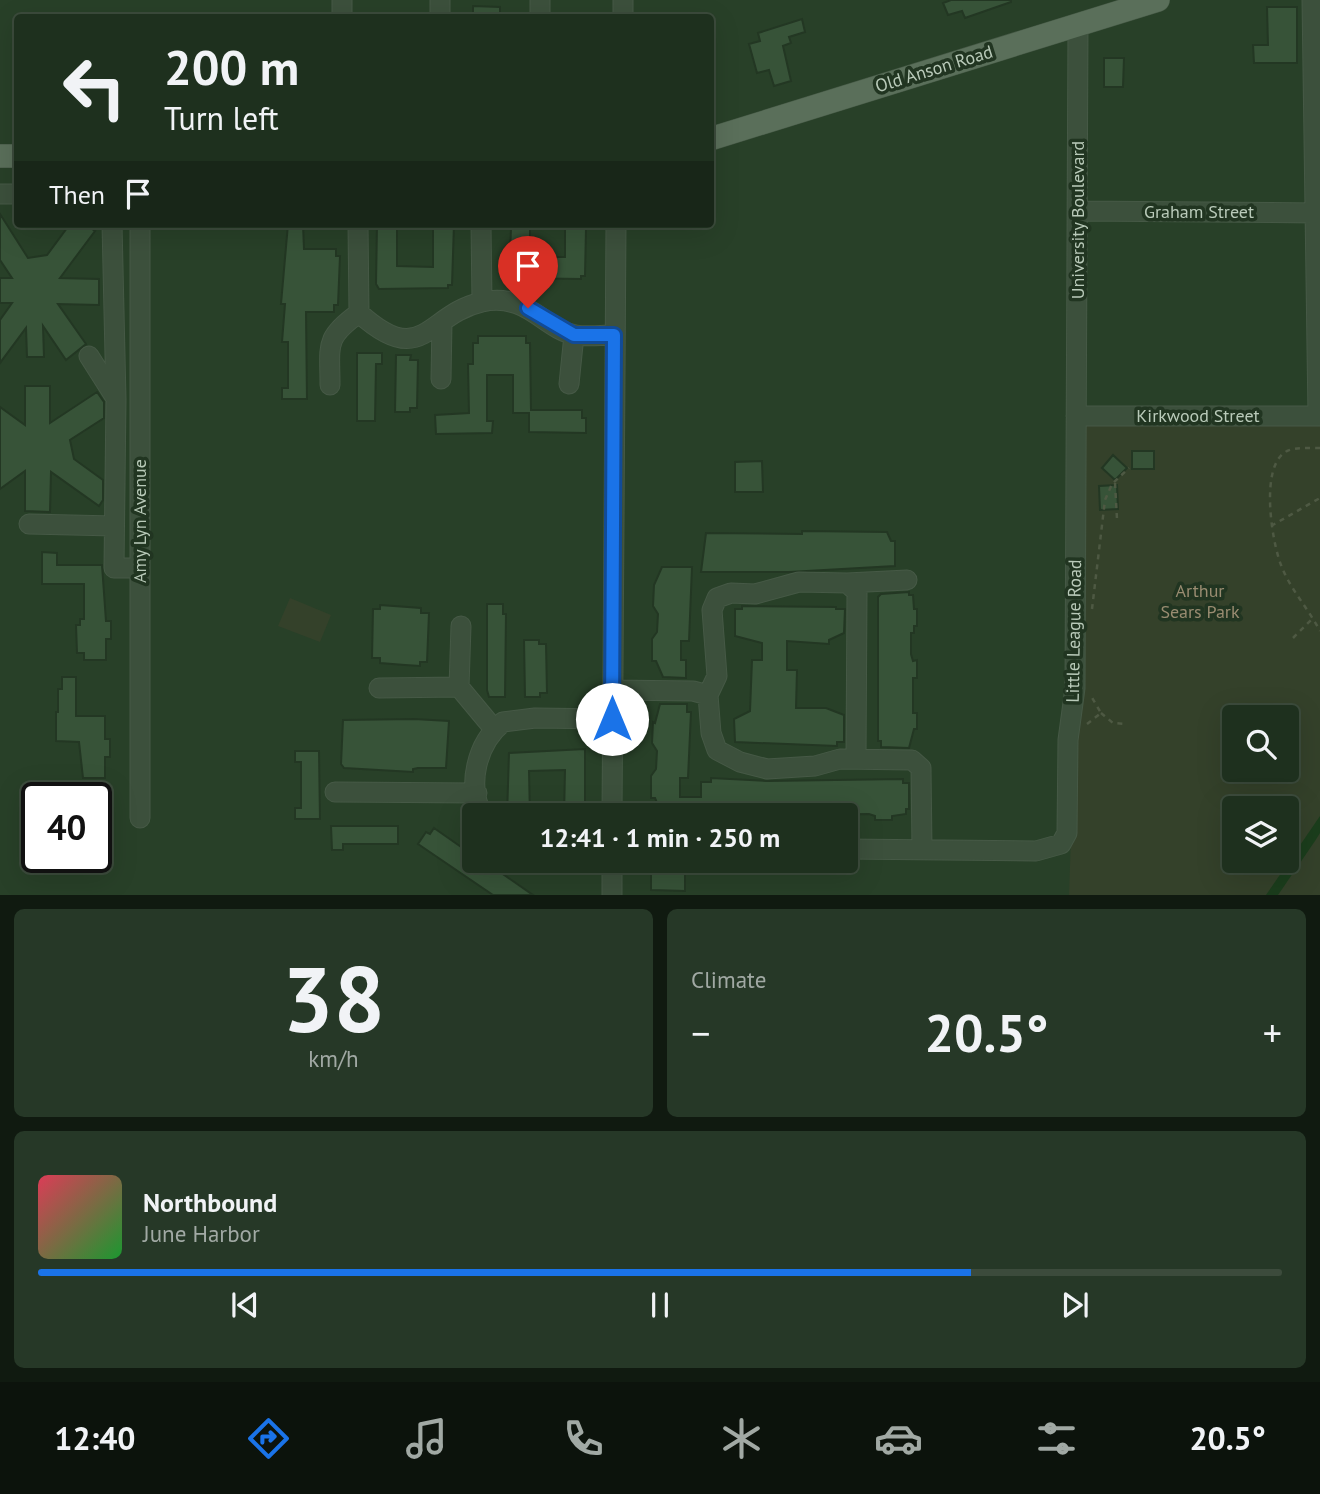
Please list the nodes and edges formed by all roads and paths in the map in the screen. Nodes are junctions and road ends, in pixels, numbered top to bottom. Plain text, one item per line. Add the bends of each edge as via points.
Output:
1 (1158, 0) edge
2 (1312, 0) edge
3 (1078, 24) junction
4 (1316, 53) edge
5 (1317, 117) edge
6 (714, 138) edge
7 (1079, 211) junction
8 (1317, 213) edge
9 (113, 228) edge
10 (140, 228) edge
11 (358, 228) edge
12 (481, 228) edge
13 (616, 228) edge
14 (482, 302) junction
15 (1318, 309) edge
16 (359, 313) junction
17 (442, 322) junction
18 (574, 335) junction
19 (614, 335) junction
20 (89, 356) dead end
21 (116, 368) junction
22 (140, 368) junction
23 (441, 379) dead end
24 (569, 384) dead end
25 (330, 385) dead end
26 (116, 399) junction
27 (140, 400) junction
28 (1076, 416) junction
29 (1319, 416) edge
30 (1320, 448) edge
31 (1129, 468) dead end
32 (1116, 481) junction
33 (115, 495) junction
34 (140, 495) junction
35 (1320, 498) edge
36 (1117, 519) dead end
37 (29, 524) dead end
38 (114, 526) junction
39 (1271, 526) junction
40 (140, 568) junction
41 (907, 580) dead end
42 (847, 583) junction
43 (1313, 618) junction
44 (1090, 619) dead end
45 (461, 626) dead end
46 (1320, 631) edge
47 (1293, 638) dead end
48 (459, 687) junction
49 (379, 688) dead end
50 (612, 690) junction
51 (708, 695) junction
52 (1097, 703) dead end
53 (1101, 713) junction
54 (612, 719) junction
55 (1127, 724) dead end
56 (494, 729) junction
57 (1084, 730) dead end
58 (856, 758) junction
59 (335, 792) dead end
60 (477, 793) junction
61 (480, 803) edge
62 (612, 803) edge
63 (140, 818) dead end
64 (858, 849) edge
65 (922, 849) junction
66 (612, 873) edge
67 (612, 895) edge

1 - 3 main road, Old Anson Road
2 - 4 street
3 - 6 main road, Old Anson Road
3 - 7 street, University Boulevard
4 - 5 street
5 - 8 street
7 - 8 street, Graham Street
7 - 28 street, University Boulevard
8 - 15 street
9 - 21 street
10 - 22 street, Amy Lyn Avenue
11 - 16 street
12 - 14 street
13 - 19 street
14 - 17 street
14 - 18 street via 505,301 528,308
15 - 29 street
16 - 17 street via 392,336 410,338 429,334
16 - 25 street via 334,334
17 - 23 street
18 - 19 street
18 - 24 street
19 - 50 street
20 - 26 street
21 - 22 street
21 - 26 street
22 - 27 street, Amy Lyn Avenue
26 - 27 street
26 - 33 street
27 - 34 street, Amy Lyn Avenue
28 - 29 street, Kirkwood Street
28 - 65 street, Little League Road via 1075,688 1068,740 1067,834 1061,844 1036,850
30 - 39 path via 1296,449 1281,457 1272,486
31 - 32 path
32 - 36 path
32 - 44 path via 1103,513
33 - 34 street
33 - 38 street
34 - 40 street, Amy Lyn Avenue
35 - 39 path
37 - 38 street
38 - 40 street via 114,568
39 - 43 path via 1281,566
40 - 63 street, Amy Lyn Avenue
41 - 42 street
42 - 51 street via 799,582 718,598 712,610 718,676
42 - 58 street via 857,593
43 - 46 path
43 - 47 path
45 - 48 street
48 - 49 street
48 - 56 street
50 - 51 street
50 - 54 street
51 - 58 street via 711,733 718,750 740,762 767,768
52 - 53 path
53 - 55 path via 1113,723
53 - 57 path
54 - 56 street via 515,719
54 - 62 street
56 - 60 street via 478,752
58 - 65 street via 912,760 921,768
59 - 60 street
60 - 61 street
64 - 65 street
66 - 67 street

